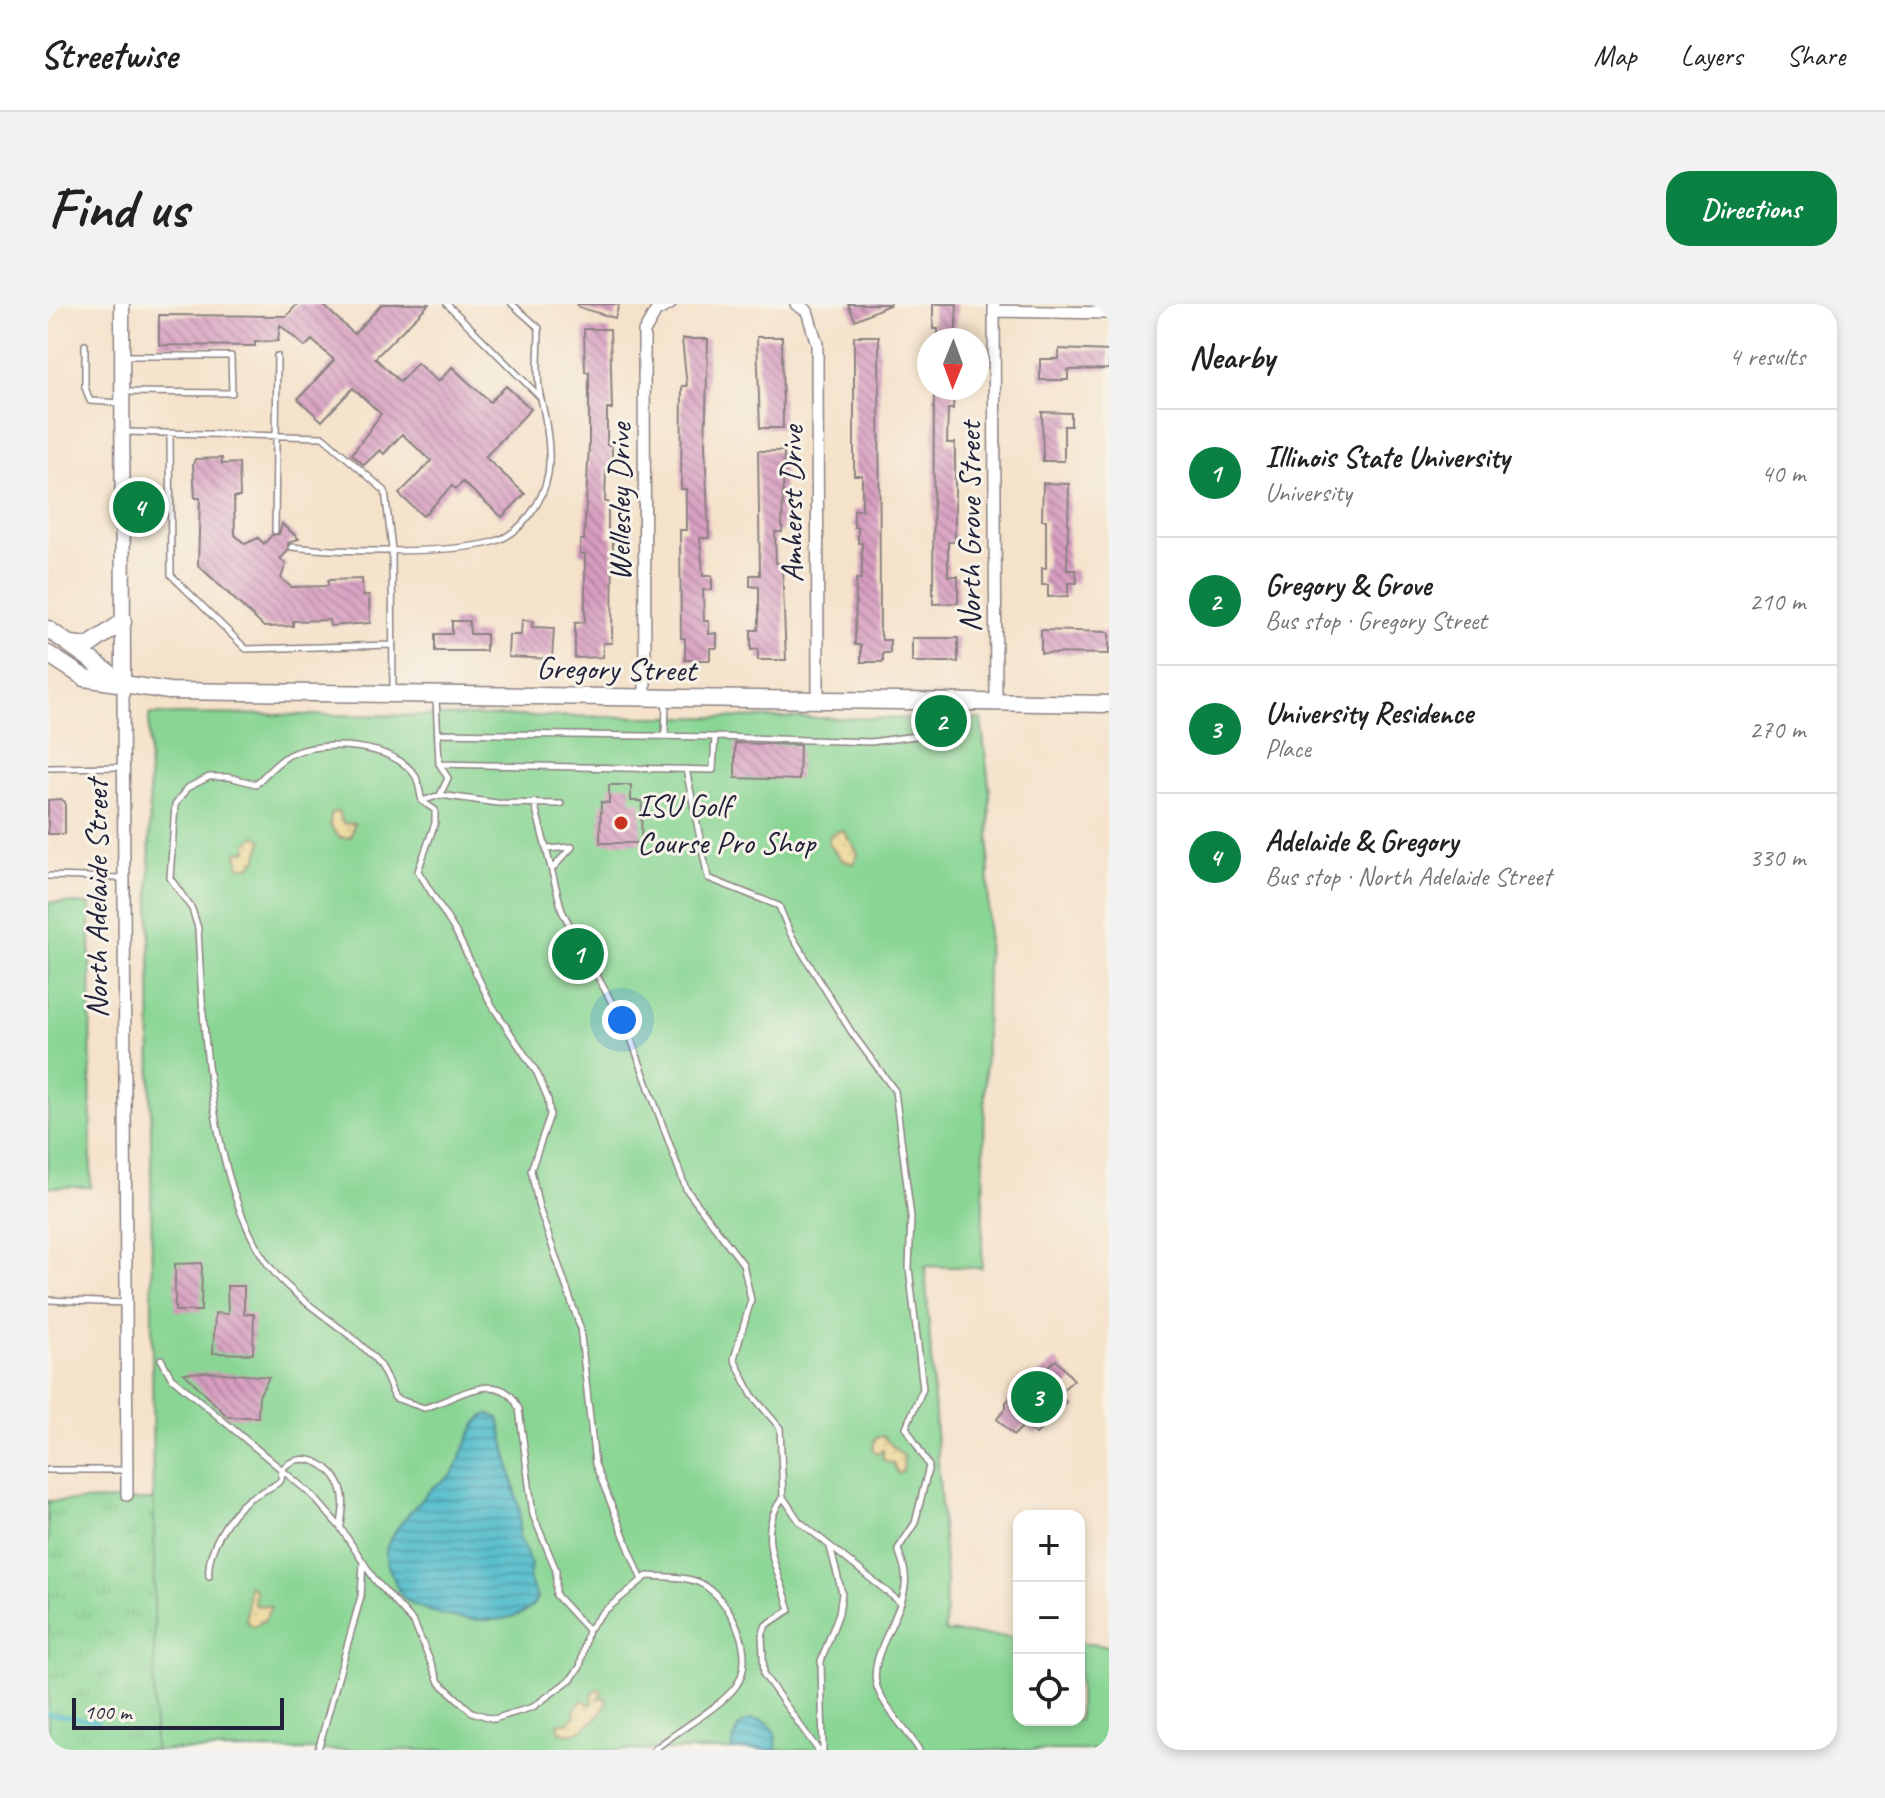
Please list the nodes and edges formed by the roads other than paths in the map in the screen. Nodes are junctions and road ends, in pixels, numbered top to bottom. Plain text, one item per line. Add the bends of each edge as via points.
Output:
1 (122, 304) edge
2 (447, 304) edge
3 (512, 304) edge
4 (670, 304) edge
5 (796, 304) edge
6 (994, 307) edge
7 (1109, 313) edge
8 (85, 345) dead end
9 (122, 356) junction
10 (277, 356) dead end
11 (123, 397) junction
12 (540, 397) junction
13 (122, 432) junction
14 (170, 433) junction
15 (278, 436) junction
16 (275, 531) dead end
17 (292, 547) dead end
18 (392, 549) junction
19 (123, 622) junction
20 (48, 629) edge
21 (66, 643) junction
22 (391, 645) junction
23 (48, 654) edge
24 (123, 683) junction
25 (393, 694) junction
26 (436, 694) junction
27 (645, 697) junction
28 (666, 697) junction
29 (818, 699) junction
30 (996, 702) junction
31 (1109, 704) edge
32 (952, 731) dead end
33 (438, 733) junction
34 (665, 736) junction
35 (715, 737) junction
36 (439, 764) junction
37 (124, 767) junction
38 (48, 768) edge
39 (686, 769) junction
40 (440, 795) junction
41 (422, 801) junction
42 (534, 802) junction
43 (561, 804) dead end
44 (547, 849) junction
45 (553, 868) junction
46 (48, 876) edge
47 (124, 878) junction
48 (48, 1300) edge
49 (126, 1303) junction
50 (161, 1359) dead end
51 (282, 1469) junction
52 (48, 1470) edge
53 (127, 1470) junction
54 (127, 1495) dead end
55 (783, 1497) junction
56 (340, 1527) junction
57 (830, 1546) junction
58 (363, 1562) junction
59 (209, 1576) dead end
60 (641, 1578) junction
61 (901, 1603) junction
62 (588, 1630) junction
63 (318, 1750) edge
64 (654, 1750) edge
65 (820, 1750) edge
66 (919, 1750) edge

1 - 9 street, North Adelaide Street
2 - 12 lane
3 - 12 lane via 539,328
4 - 27 street, Wellesley Drive via 656,311 644,332
5 - 29 street, Amherst Drive via 807,311 817,344
6 - 7 street
6 - 30 street, North Grove Street
8 - 11 lane via 90,401
9 - 11 street, North Adelaide Street
9 - 11 lane via 231,356 232,393
10 - 15 lane
11 - 13 street, North Adelaide Street
12 - 18 lane via 548,473 540,499 523,525 496,542
13 - 14 lane
13 - 19 street, North Adelaide Street
14 - 15 lane
14 - 22 lane via 171,575 246,649
15 - 16 lane
15 - 18 lane via 323,437 385,491
17 - 18 lane
18 - 22 lane
19 - 21 main road via 88,646
19 - 24 street, North Adelaide Street
20 - 21 main road, Gregory Street
21 - 24 main road, Gregory Street
22 - 25 lane
23 - 24 main road, Gregory Street via 85,678
24 - 25 main road, Gregory Street via 169,691
24 - 37 street, North Adelaide Street
25 - 26 main road, Gregory Street
26 - 27 main road, Gregory Street
26 - 33 lane
27 - 28 main road, Gregory Street
28 - 29 main road, Gregory Street
28 - 34 lane
29 - 30 main road, Gregory Street
30 - 31 main road, Gregory Street
32 - 35 lane via 871,742
33 - 34 lane
33 - 36 lane
34 - 35 lane
35 - 39 lane via 713,770
36 - 39 lane
36 - 40 lane via 448,778
37 - 38 lane
37 - 47 street, North Adelaide Street
39 - 61 lane via 708,878 779,906 852,1033 895,1091 911,1217 909,1268 923,1389 906,1427 929,1466 915,1523 898,1549 906,1582
40 - 41 lane
40 - 42 lane
41 - 60 lane via 435,810 435,823 418,871 548,1099 550,1115 531,1170 580,1327 595,1464
41 - 62 lane via 416,777 400,761 340,743 287,756 256,784 209,777 180,796 172,820 175,852 170,878 192,909 198,928 206,1050 219,1140 244,1221 268,1265 376,1360 395,1398 424,1408 482,1386 506,1390 514,1397 533,1515 556,1570 556,1595
42 - 43 lane
42 - 44 lane
44 - 45 lane
44 - 45 lane via 572,847
45 - 55 lane via 562,911 630,1036 686,1189 743,1264 751,1300 734,1359 752,1395 780,1428
46 - 47 lane
47 - 49 street, North Adelaide Street
48 - 49 lane
49 - 53 street, North Adelaide Street
50 - 51 lane via 171,1377
51 - 56 lane
51 - 56 lane via 291,1459 305,1457 330,1473 341,1488
51 - 59 lane via 281,1480 245,1502 233,1517 211,1552
52 - 53 lane
53 - 54 street, North Adelaide Street
55 - 57 lane via 799,1521
55 - 65 lane via 769,1522 768,1542 790,1610 766,1625 762,1668
56 - 58 lane
57 - 61 lane
57 - 65 lane via 842,1593 821,1661
58 - 62 lane via 414,1623 439,1682 459,1703 484,1717 510,1716 533,1707 571,1679 585,1656
58 - 63 lane via 361,1596
60 - 62 lane
60 - 64 lane via 693,1581 708,1588 729,1614 743,1649 737,1685
61 - 66 lane via 886,1636 876,1682

